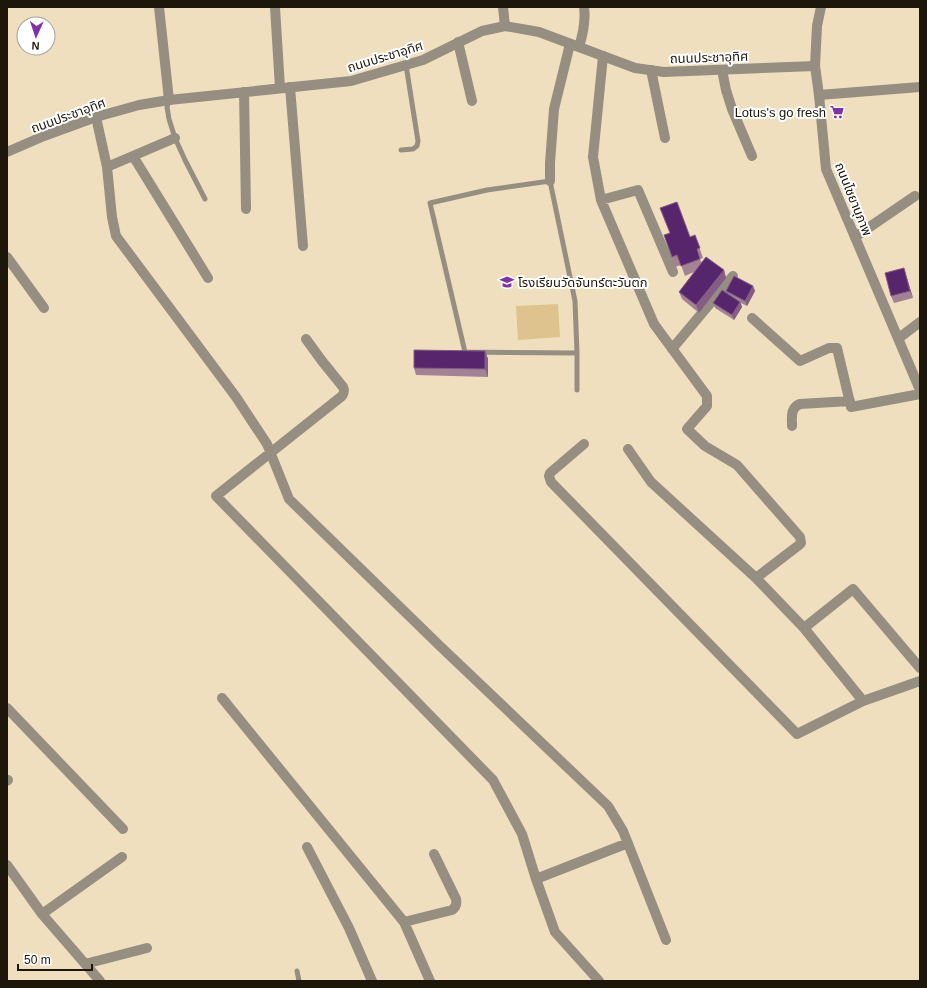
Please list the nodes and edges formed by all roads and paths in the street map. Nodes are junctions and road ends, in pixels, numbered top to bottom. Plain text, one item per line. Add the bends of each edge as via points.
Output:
1 (159, 7) edge
2 (275, 7) edge
3 (503, 7) edge
4 (584, 7) edge
5 (821, 7) edge
6 (505, 26) junction
7 (458, 42) junction
8 (574, 45) junction
9 (603, 56) junction
10 (406, 65) junction
11 (815, 66) junction
12 (651, 70) junction
13 (722, 70) junction
14 (920, 87) edge
15 (285, 88) junction
16 (244, 92) junction
17 (819, 94) junction
18 (169, 100) junction
19 (472, 101) dead end
20 (96, 117) junction
21 (175, 138) junction
22 (666, 138) dead end
23 (401, 150) dead end
24 (7, 152) edge
25 (133, 156) junction
26 (752, 156) dead end
27 (107, 167) junction
28 (550, 181) junction
29 (915, 196) dead end
30 (205, 199) dead end
31 (601, 200) junction
32 (246, 209) dead end
33 (855, 237) junction
34 (303, 246) dead end
35 (7, 256) edge
36 (673, 272) dead end
37 (733, 276) edge
38 (208, 278) dead end
39 (44, 308) dead end
40 (752, 318) dead end
41 (920, 322) edge
42 (899, 338) junction
43 (306, 339) dead end
44 (672, 349) junction
45 (577, 353) junction
46 (577, 390) dead end
47 (920, 390) edge
48 (920, 394) edge
49 (850, 401) junction
50 (792, 426) dead end
51 (584, 444) dead end
52 (628, 448) dead end
53 (270, 452) junction
54 (756, 578) junction
55 (804, 628) junction
56 (920, 668) edge
57 (920, 681) edge
58 (222, 698) dead end
59 (863, 701) junction
60 (7, 708) edge
61 (123, 829) dead end
62 (628, 843) junction
63 (307, 847) dead end
64 (434, 854) dead end
65 (122, 857) dead end
66 (7, 865) edge
67 (536, 879) junction
68 (42, 914) junction
69 (404, 922) junction
70 (666, 940) dead end
71 (147, 948) dead end
72 (85, 964) junction
73 (297, 971) dead end
74 (100, 981) edge
75 (299, 981) edge
76 (372, 981) edge
77 (430, 981) edge
78 (599, 981) edge

1 - 18 street
2 - 15 street
3 - 6 street
4 - 8 street via 584,28
5 - 11 street, ถนนไชยานุภาพ via 817,26
6 - 7 street, ถนนประชาอุทิศ via 482,31
6 - 8 street, ถนนประชาอุทิศ via 539,32
7 - 10 street, ถนนประชาอุทิศ via 423,60
7 - 19 street
8 - 9 street, ถนนประชาอุทิศ
8 - 28 street via 554,109
9 - 12 street, ถนนประชาอุทิศ via 636,68
9 - 31 street via 593,157
10 - 15 street, ถนนประชาอุทิศ via 351,80
10 - 23 lane via 418,141 413,149
11 - 13 street, ถนนประชาอุทิศ
11 - 17 street, ถนนไชยานุภาพ
12 - 13 street, ถนนประชาอุทิศ
12 - 22 street
13 - 26 street via 732,109
14 - 17 street
15 - 16 street, ถนนประชาอุทิศ
15 - 34 street
16 - 18 street, ถนนประชาอุทิศ
16 - 32 street
17 - 33 street, ถนนไชยานุภาพ via 826,169
18 - 20 street, ถนนประชาอุทิศ
18 - 21 lane via 167,107
20 - 24 street, ถนนประชาอุทิศ
20 - 27 street
21 - 25 street
21 - 30 lane
25 - 27 street
25 - 38 street
27 - 53 street via 116,236 236,397
28 - 45 lane via 575,301
28 - 45 lane via 487,190 430,204 465,352
29 - 33 street
31 - 36 street via 638,190
31 - 44 street via 654,324
33 - 42 street, ถนนไชยานุภาพ
35 - 39 street
37 - 44 street
40 - 49 street via 800,361 830,348 837,348
41 - 42 street
42 - 47 street, ถนนไชยานุภาพ
43 - 53 street via 343,387 344,394
44 - 54 street via 707,396 707,406 687,429 705,446 737,465 800,537 799,546
45 - 46 lane
48 - 49 street via 851,407
49 - 50 street via 800,404 793,411
51 - 59 street via 550,473 551,482 797,734
52 - 54 street via 651,482
53 - 62 street via 290,499 608,806
53 - 67 street via 216,496 494,780 522,834
54 - 55 street
55 - 56 street via 853,589
55 - 59 street
57 - 59 street
58 - 69 street
60 - 61 street
62 - 67 street
62 - 70 street
63 - 76 street
64 - 69 street via 456,899 456,907
65 - 68 street
66 - 68 street
67 - 78 street via 555,932
68 - 72 street
69 - 77 street
71 - 72 street
72 - 74 street
73 - 75 lane

